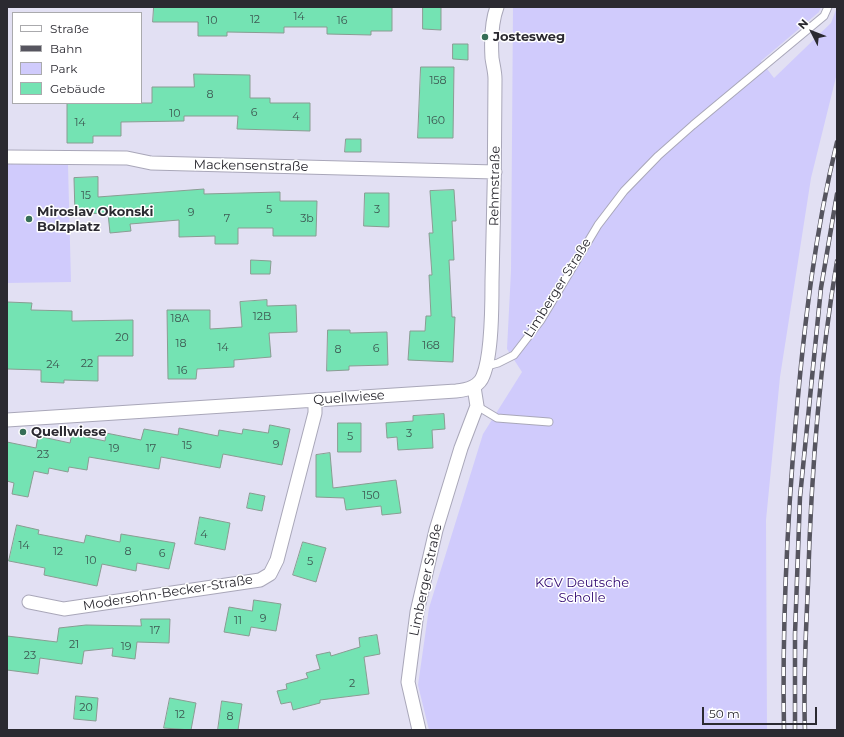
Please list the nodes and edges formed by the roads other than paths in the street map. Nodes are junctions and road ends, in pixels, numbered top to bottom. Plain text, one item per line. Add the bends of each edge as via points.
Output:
1 (496, 7) edge
2 (828, 7) edge
3 (7, 157) edge
4 (495, 172) junction
5 (487, 366) junction
6 (474, 387) junction
7 (315, 400) junction
8 (477, 406) junction
9 (7, 420) edge
10 (549, 422) dead end
11 (29, 602) dead end
12 (414, 729) edge

1 - 4 street, Rehmstraße via 492,19
2 - 5 lane, Limberger Straße via 824,16 692,125 624,191 598,225 541,320 514,355 498,364
3 - 4 street, Mackensenstraße via 127,158 151,164
4 - 5 street, Rehmstraße
5 - 6 street via 483,377
6 - 7 street, Quellwiese via 456,391
6 - 8 street, Limberger Straße
7 - 9 street, Quellwiese
7 - 11 street, Modersohn-Becker-Straße via 315,413 277,560 270,574 260,580 64,609
8 - 10 lane via 497,418
8 - 12 street, Limberger Straße via 461,448 436,530 417,612 408,682

